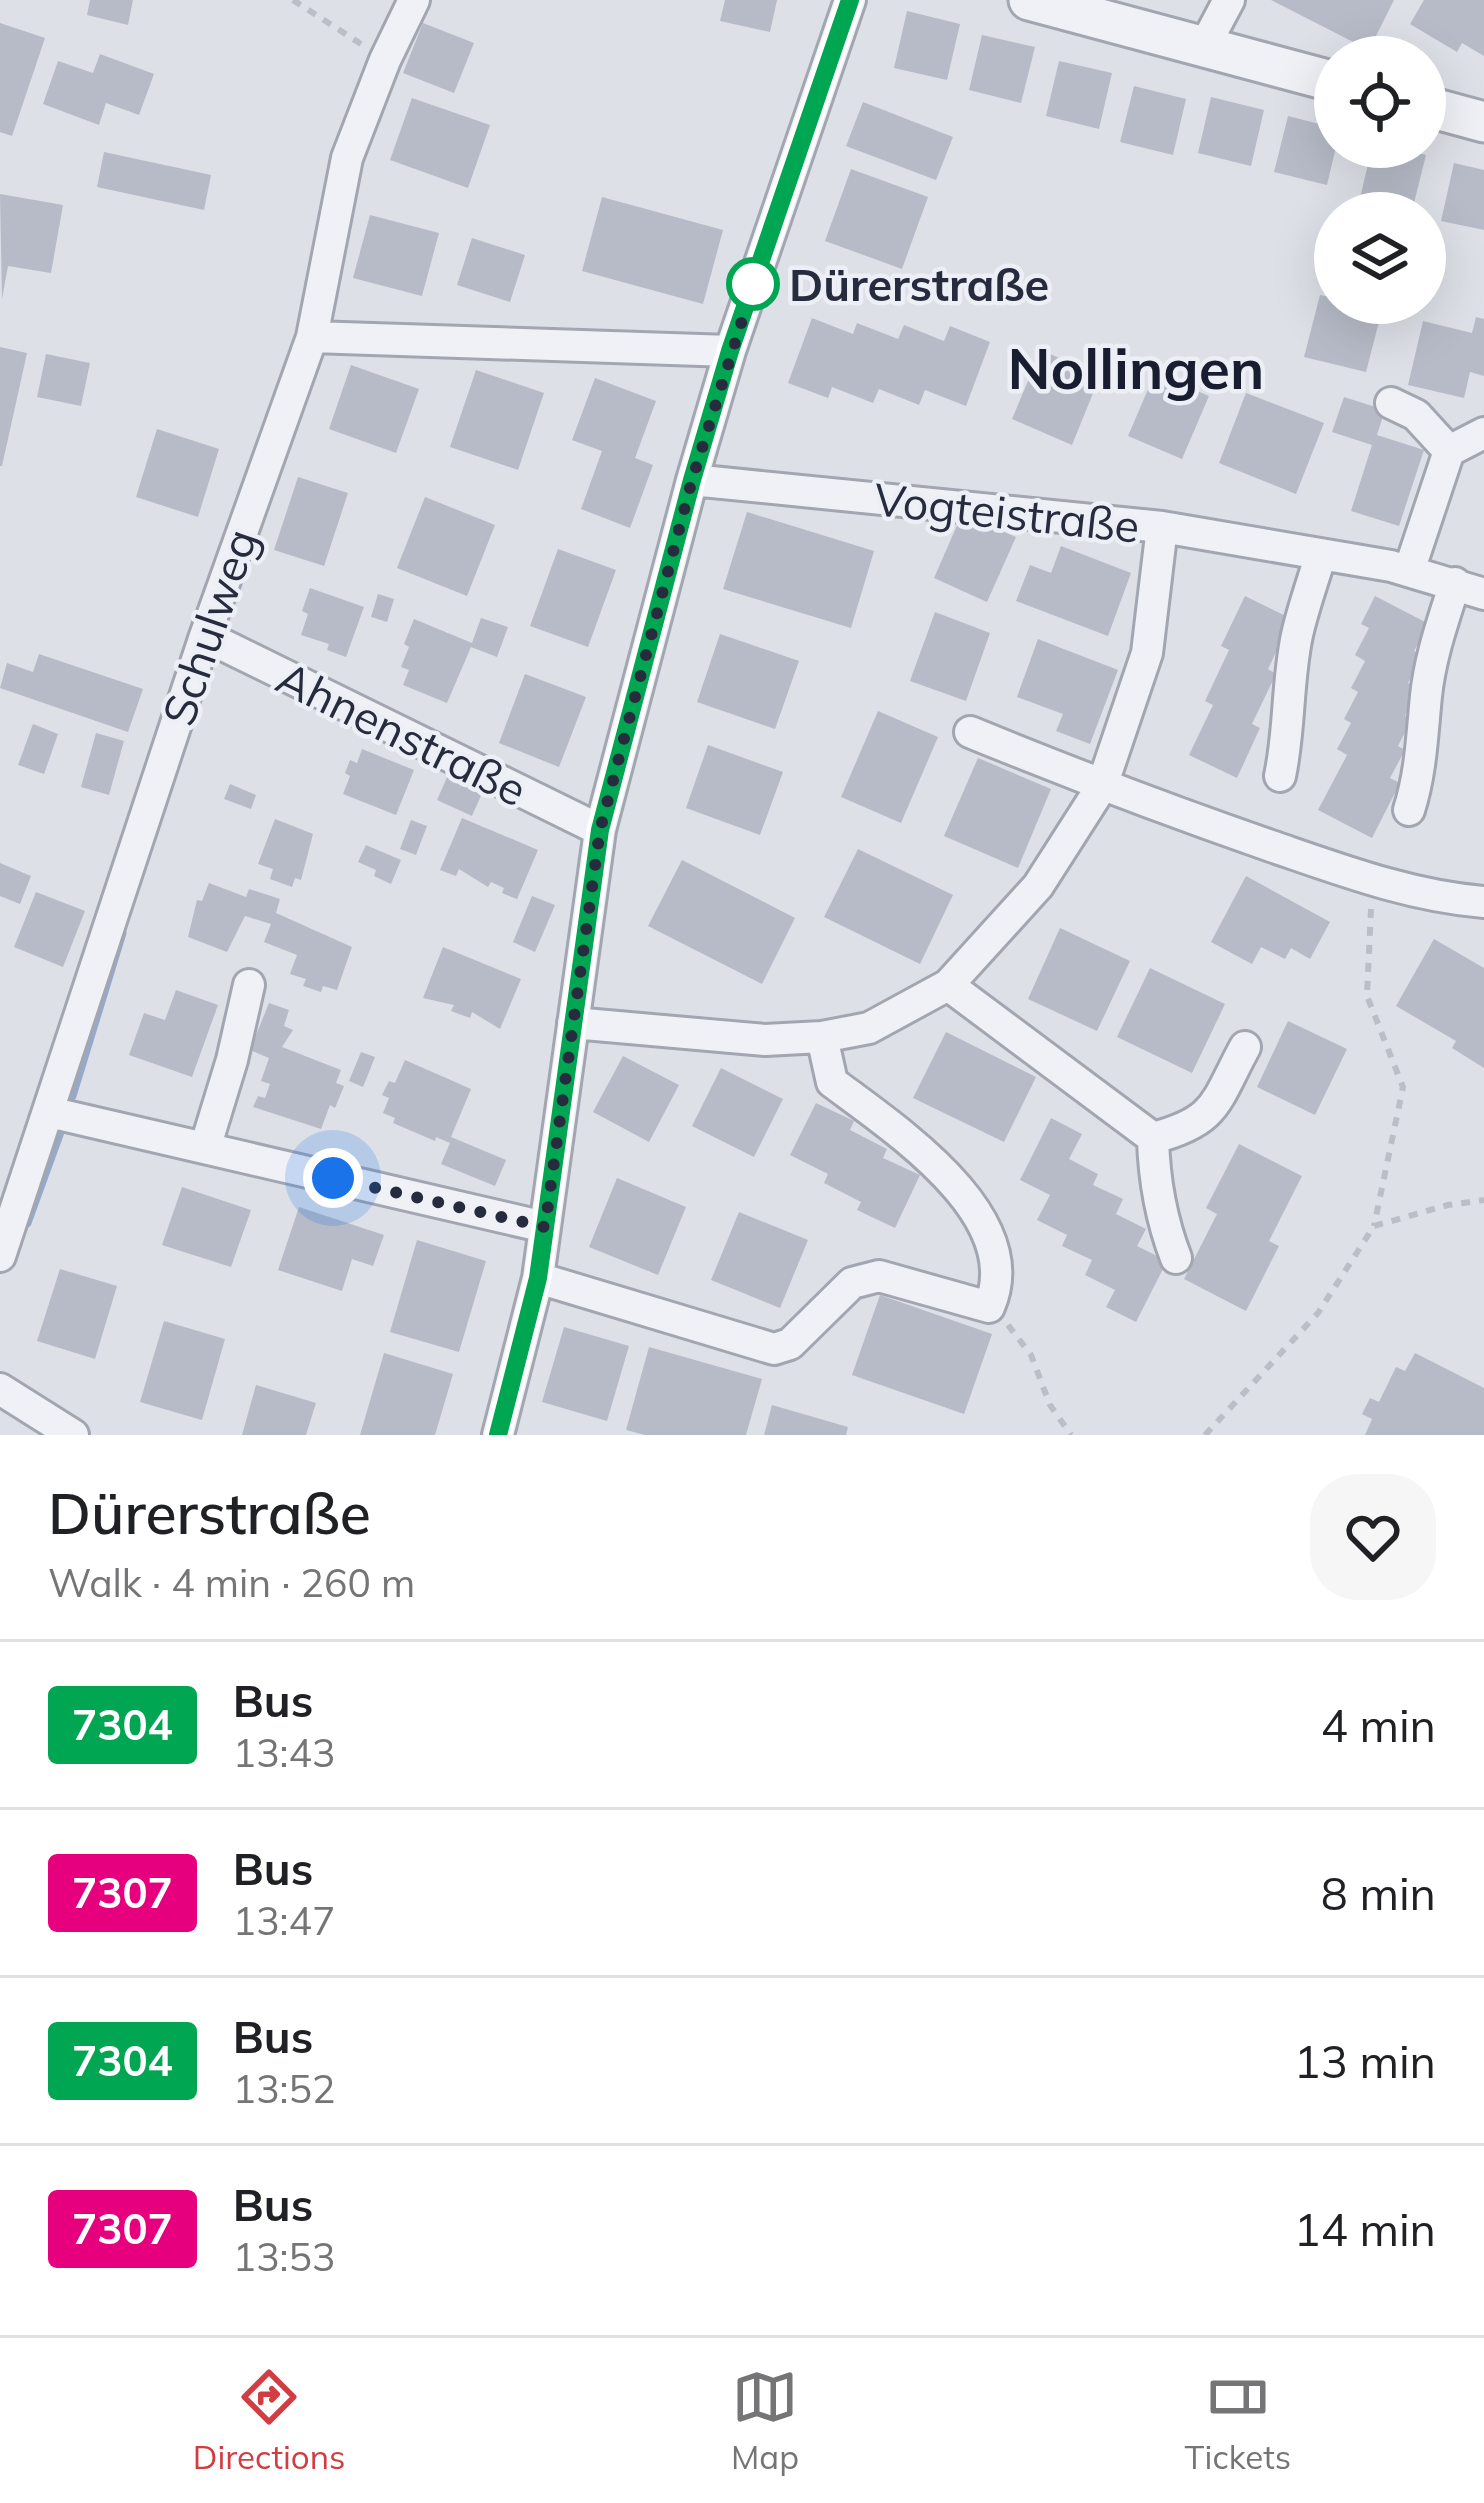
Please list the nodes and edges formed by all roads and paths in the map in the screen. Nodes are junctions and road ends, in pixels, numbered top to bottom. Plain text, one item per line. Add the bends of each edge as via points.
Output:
1 (293, 0) edge
2 (414, 0) edge
3 (850, 0) edge
4 (1029, 0) edge
5 (1228, 0) edge
6 (1204, 47) junction
7 (385, 60) junction
8 (1314, 76) edge
9 (1446, 112) edge
10 (1484, 122) edge
11 (312, 337) junction
12 (730, 351) junction
13 (1391, 403) dead end
14 (1484, 433) edge
15 (1449, 451) junction
16 (692, 480) junction
17 (1162, 527) junction
18 (1321, 554) junction
19 (1409, 571) junction
20 (1469, 589) edge
21 (205, 636) junction
22 (970, 732) dead end
23 (1280, 776) dead end
24 (1102, 786) junction
25 (1409, 810) dead end
26 (600, 830) junction
27 (1372, 881) junction
28 (1484, 902) edge
29 (248, 985) dead end
30 (949, 986) junction
31 (573, 1024) junction
32 (822, 1037) junction
33 (1245, 1047) dead end
34 (49, 1112) junction
35 (1153, 1138) junction
36 (206, 1148) junction
37 (1484, 1200) edge
38 (1373, 1226) junction
39 (545, 1227) junction
40 (0, 1256) edge
41 (1176, 1258) dead end
42 (538, 1278) junction
43 (989, 1307) junction
44 (0, 1389) edge
45 (73, 1435) edge
46 (498, 1435) edge
47 (1070, 1435) edge
48 (1205, 1435) edge

1 - 7 path
2 - 7 street, Schulweg
3 - 12 street
4 - 6 street
5 - 6 street
6 - 8 street
7 - 11 street, Schulweg via 347,158
9 - 10 street
11 - 12 street
11 - 21 street, Schulweg
12 - 16 street
13 - 15 street via 1416,415
14 - 15 street
15 - 19 street
16 - 17 street, Vogteistraße
16 - 26 street
17 - 18 street, Vogteistraße
17 - 24 street via 1147,653
18 - 19 street, Vogteistraße
18 - 23 street via 1297,634
19 - 20 street, Vogteistraße
20 - 25 street, Vogteistraße via 1435,645
21 - 26 street, Ahnenstraße
21 - 34 street, Schulweg
22 - 24 street
24 - 27 street
24 - 30 street via 1037,886
26 - 31 street
27 - 28 street
27 - 38 path via 1367,996 1402,1088
29 - 36 street
30 - 32 street via 869,1028
30 - 35 street
31 - 32 street via 764,1040
31 - 39 street
32 - 43 street via 832,1082 960,1188 992,1247 999,1285
33 - 35 street via 1206,1117
34 - 36 street
34 - 40 street, Schulweg
35 - 41 street
36 - 39 street
37 - 38 path
38 - 48 path via 1318,1313
39 - 42 street
42 - 43 street via 774,1348 790,1344 853,1283 879,1276
42 - 46 street
43 - 47 path via 1031,1355
44 - 45 street

